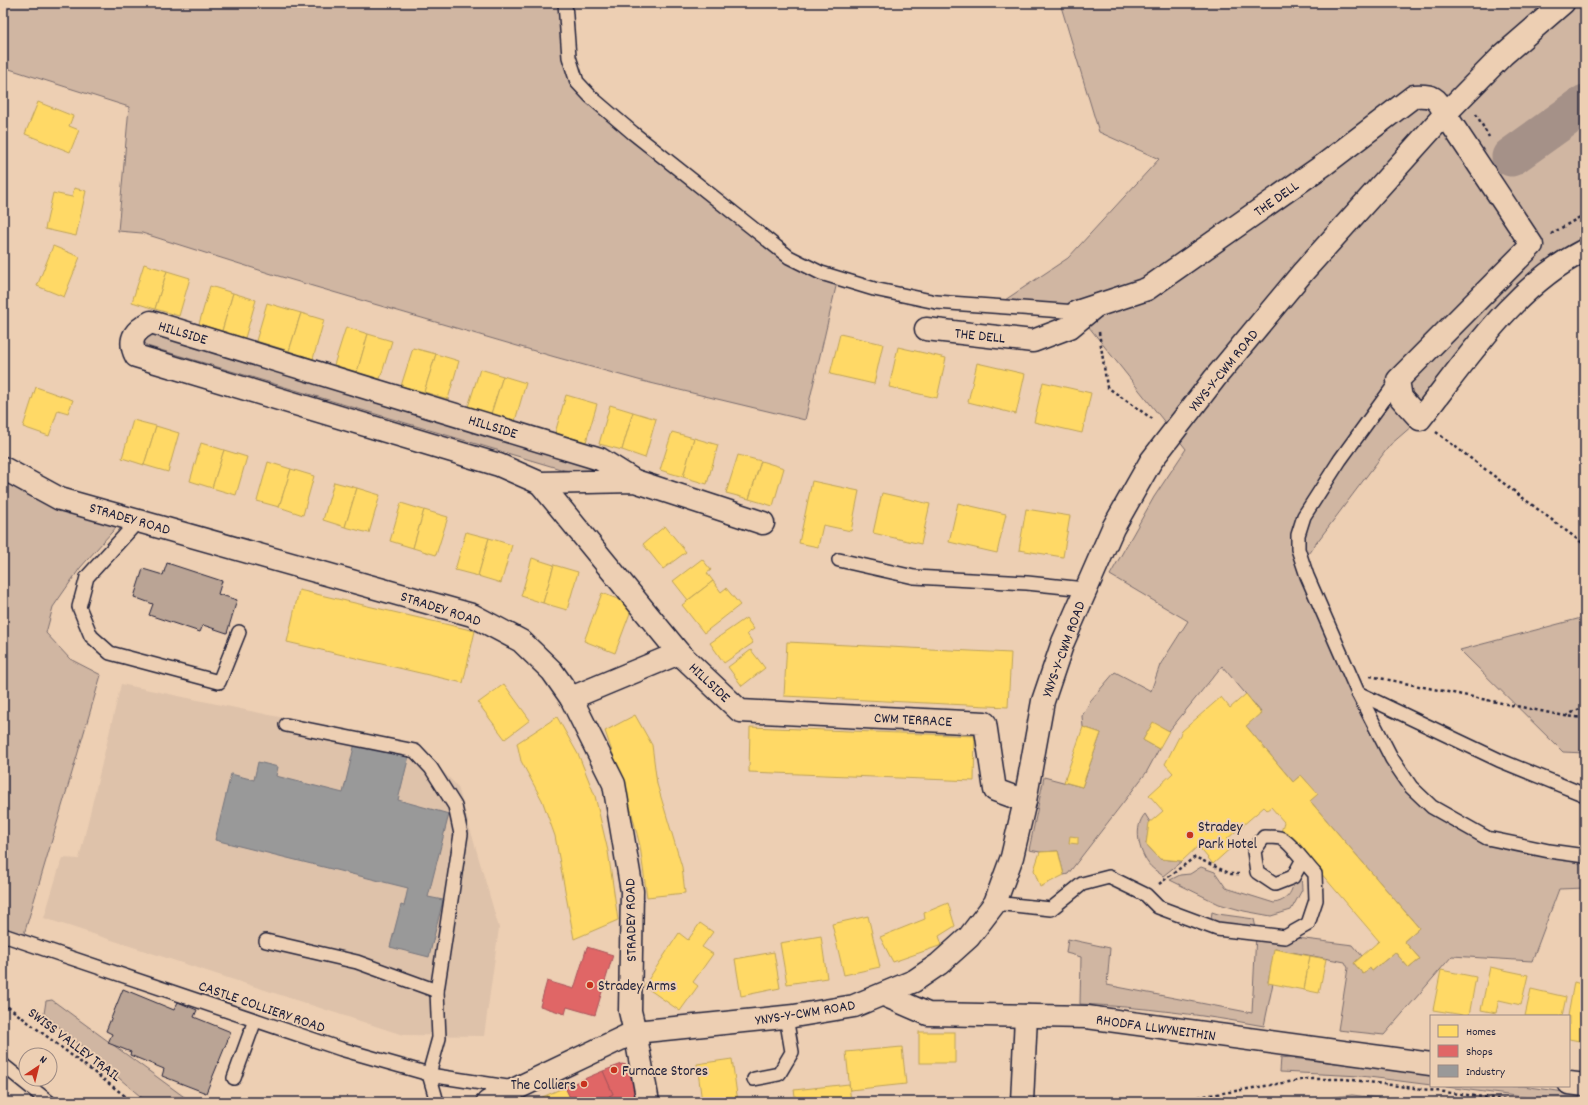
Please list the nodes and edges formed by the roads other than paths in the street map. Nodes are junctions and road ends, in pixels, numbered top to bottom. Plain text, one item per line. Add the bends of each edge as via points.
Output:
1 (565, 3) edge
2 (1563, 3) edge
3 (1445, 114) junction
4 (1585, 250) edge
5 (1086, 309) junction
6 (926, 330) dead end
7 (1398, 380) junction
8 (3, 468) edge
9 (635, 481) junction
10 (540, 483) junction
11 (138, 521) junction
12 (763, 523) dead end
13 (839, 560) dead end
14 (1085, 590) junction
15 (239, 632) dead end
16 (679, 653) junction
17 (1358, 693) junction
18 (571, 698) junction
19 (740, 711) joint
20 (286, 724) dead end
21 (1585, 795) edge
22 (1024, 802) junction
23 (1585, 856) edge
24 (1302, 861) dead end
25 (995, 904) junction
26 (3, 934) edge
27 (266, 940) dead end
28 (437, 991) junction
29 (884, 994) junction
30 (1026, 1016) junction
31 (786, 1017) junction
32 (255, 1020) junction
33 (635, 1032) junction
34 (3, 1064) edge
35 (1430, 1064) edge
36 (429, 1074) junction
37 (234, 1078) dead end
38 (754, 1080) dead end
39 (1570, 1083) edge
40 (1585, 1085) edge
41 (516, 1088) junction
42 (49, 1102) edge
43 (437, 1102) edge
44 (488, 1102) edge
45 (648, 1102) edge
46 (1022, 1102) edge

1 - 5 lane via 569,57 576,82 633,133 789,257 820,273 874,289 936,302
2 - 3 street, YNYS-Y-CWM ROAD via 1503,55
3 - 5 street, THE DELL via 1439,101 1428,95 1414,96 1325,164 1148,289
3 - 7 street, THE DELL via 1532,245
3 - 14 street, YNYS-Y-CWM ROAD via 1303,272 1172,433 1151,461 1113,528
4 - 7 street via 1574,255 1528,290 1495,323 1420,419 1401,398
5 - 6 street, THE DELL via 1070,327 1033,340
7 - 17 lane via 1321,489 1304,516 1298,535 1298,549 1307,576
8 - 11 street, STRADEY ROAD via 60,499
9 - 10 street, HILLSIDE
9 - 10 street, HILLSIDE via 600,459 151,322 141,327 133,337 132,348 136,356 499,465
9 - 12 street, HILLSIDE
10 - 16 street, HILLSIDE
11 - 15 lane via 87,577 79,607 91,636 110,653 219,682
11 - 18 street, STRADEY ROAD via 472,615 521,641 552,671
13 - 14 lane via 914,577 1027,583
14 - 22 street, YNYS-Y-CWM ROAD via 1063,642 1043,701
16 - 18 street, HILLSIDE
16 - 19 street, HILLSIDE
17 - 21 lane via 1499,760
17 - 23 lane via 1392,759 1411,787 1432,807 1487,838
18 - 33 street, STRADEY ROAD via 614,784 632,891 630,1011
19 - 22 street, CWM TERRACE via 985,723 995,790
20 - 28 lane via 415,751 431,768 455,806 461,834
22 - 25 street, YNYS-Y-CWM ROAD via 1012,857
24 - 25 lane via 1315,874 1316,900 1308,924 1285,937 1217,929 1158,907 1146,895 1109,877 1082,884 1051,909
25 - 29 street, YNYS-Y-CWM ROAD via 969,936 939,964 914,981
26 - 32 lane, CASTLE COLLIERY ROAD
27 - 28 lane via 357,962
28 - 36 lane via 440,1038
29 - 30 street, RHODFA LLWYNEITHIN via 928,1014
29 - 31 street, YNYS-Y-CWM ROAD via 854,1006
30 - 35 street, RHODFA LLWYNEITHIN via 1087,1017
30 - 46 street
31 - 33 street, YNYS-Y-CWM ROAD
31 - 38 lane via 792,1052 779,1074
32 - 36 lane, CASTLE COLLIERY ROAD via 341,1049
32 - 37 lane
33 - 41 street, YNYS-Y-CWM ROAD
33 - 45 street, STRADEY ROAD
34 - 42 lane
36 - 41 lane, CASTLE COLLIERY ROAD
36 - 43 lane
39 - 40 street
41 - 44 street, YNYS-Y-CWM ROAD

